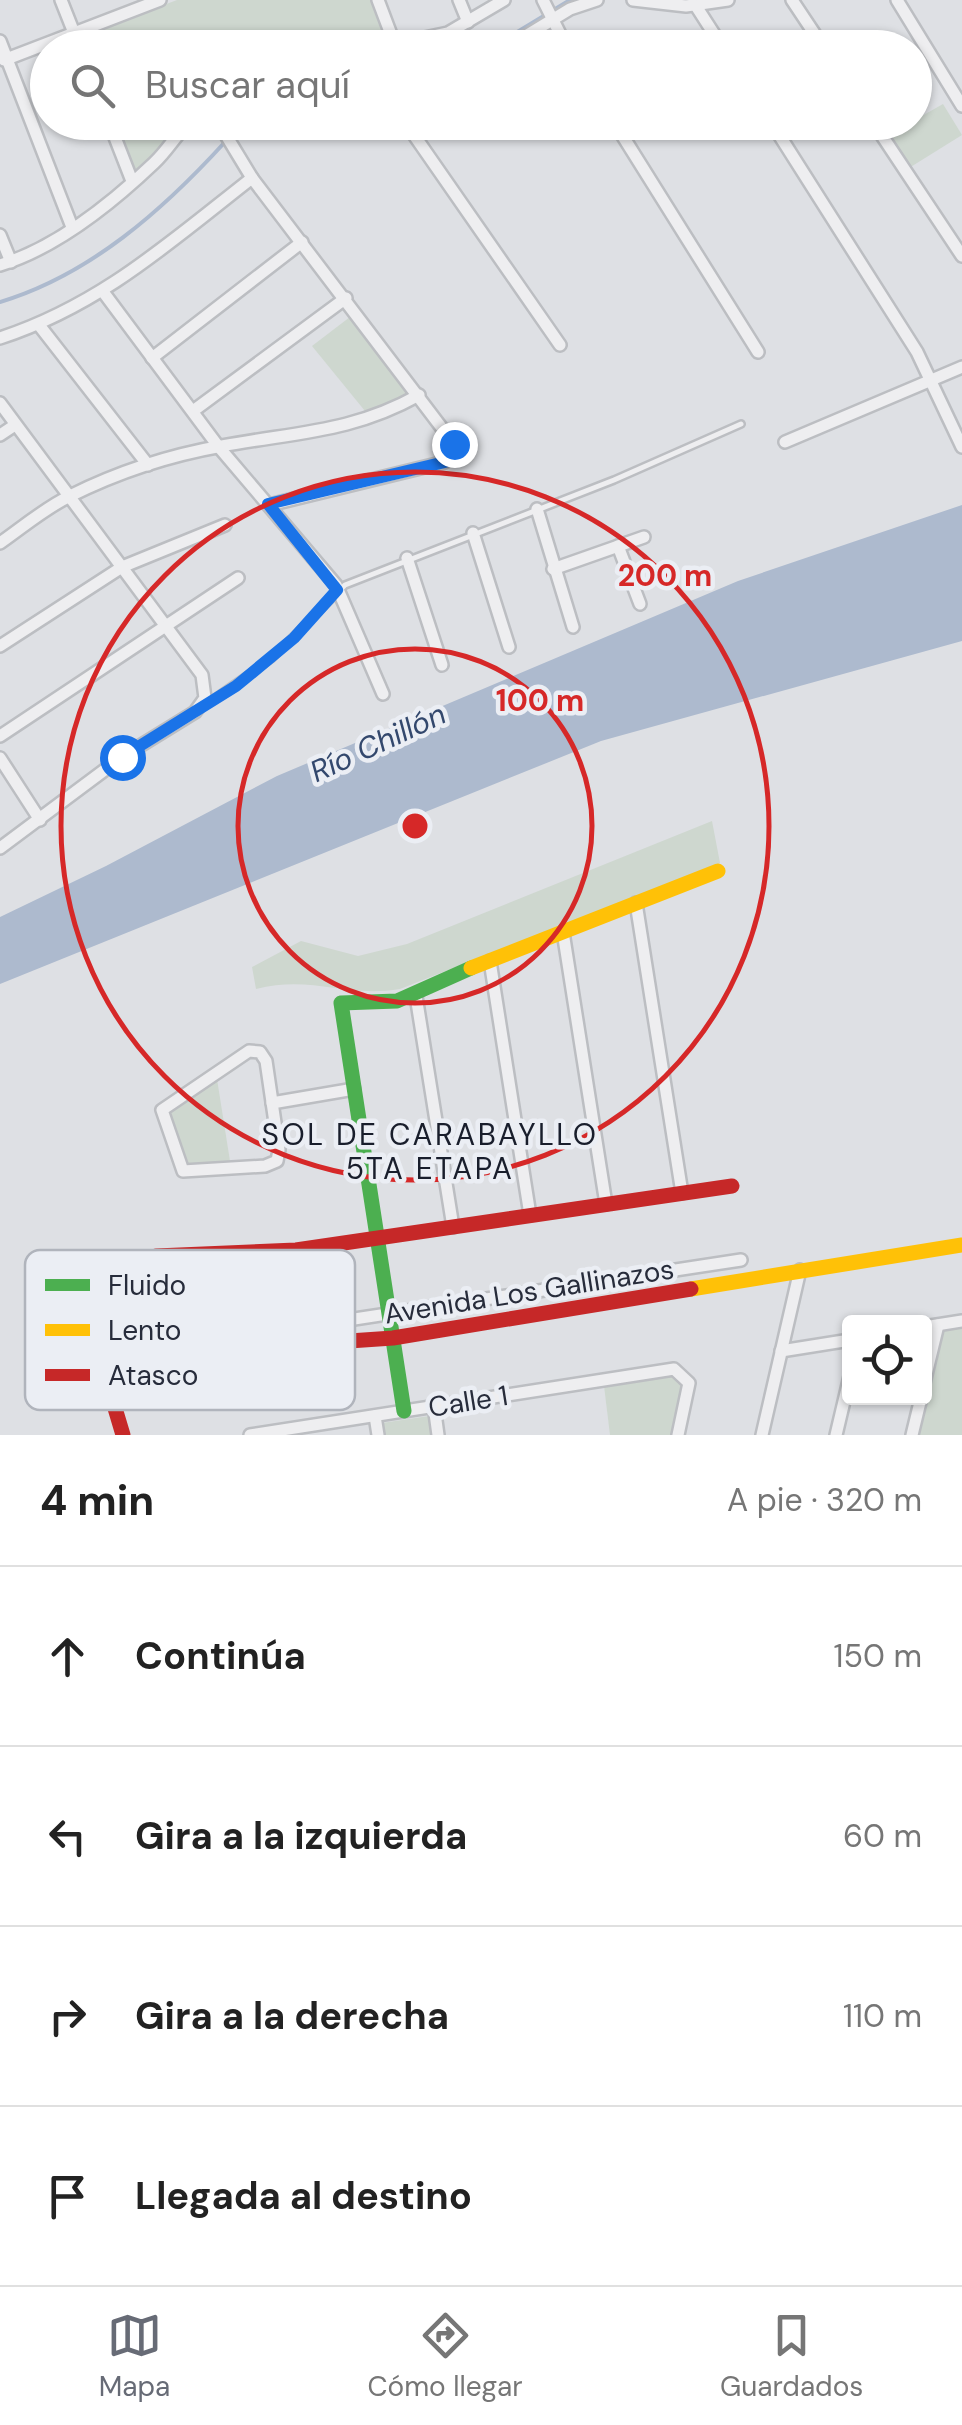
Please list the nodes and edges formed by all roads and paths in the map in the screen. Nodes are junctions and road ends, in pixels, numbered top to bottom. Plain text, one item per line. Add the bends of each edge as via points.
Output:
1 (61, 0) edge
2 (160, 0) edge
3 (378, 0) edge
4 (459, 0) edge
5 (504, 0) edge
6 (544, 0) edge
7 (598, 0) edge
8 (634, 0) edge
9 (728, 0) edge
10 (792, 0) edge
11 (897, 0) edge
12 (696, 6) junction
13 (468, 22) junction
14 (551, 22) junction
15 (73, 30) edge
16 (82, 30) edge
17 (389, 30) edge
18 (453, 30) edge
19 (537, 30) edge
20 (556, 30) edge
21 (711, 30) edge
22 (812, 30) edge
23 (915, 30) edge
24 (0, 41) edge
25 (30, 51) edge
26 (932, 57) edge
27 (4, 61) edge
28 (962, 106) edge
29 (30, 124) edge
30 (36, 140) edge
31 (116, 140) edge
32 (174, 140) edge
33 (229, 140) edge
34 (418, 140) edge
35 (625, 140) edge
36 (782, 140) edge
37 (885, 140) edge
38 (252, 178) junction
39 (132, 182) junction
40 (72, 227) junction
41 (0, 235) edge
42 (302, 242) junction
43 (962, 256) edge
44 (5, 263) edge
45 (104, 293) junction
46 (346, 298) junction
47 (39, 325) junction
48 (0, 338) edge
49 (560, 346) dead end
50 (758, 352) dead end
51 (152, 358) junction
52 (962, 368) edge
53 (930, 380) junction
54 (419, 396) junction
55 (0, 403) edge
56 (193, 412) junction
57 (741, 424) dead end
58 (15, 425) junction
59 (0, 434) edge
60 (961, 441) edge
61 (785, 442) dead end
62 (218, 446) junction
63 (148, 465) junction
64 (68, 496) junction
65 (268, 504) junction
66 (536, 509) junction
67 (225, 525) dead end
68 (473, 534) junction
69 (644, 537) dead end
70 (0, 543) edge
71 (618, 546) junction
72 (407, 558) junction
73 (122, 568) junction
74 (553, 569) junction
75 (238, 578) dead end
76 (337, 590) junction
77 (640, 604) dead end
78 (573, 627) dead end
79 (168, 629) junction
80 (0, 646) edge
81 (508, 646) dead end
82 (442, 665) dead end
83 (383, 694) dead end
84 (200, 708) junction
85 (0, 736) edge
86 (0, 758) edge
87 (40, 820) junction
88 (0, 848) edge
89 (718, 871) dead end
90 (636, 904) junction
91 (563, 932) junction
92 (490, 961) junction
93 (416, 996) junction
94 (354, 1090) junction
95 (272, 1103) junction
96 (732, 1186) dead end
97 (682, 1193) junction
98 (606, 1204) junction
99 (530, 1215) junction
100 (453, 1226) junction
101 (377, 1238) junction
102 (962, 1246) edge
103 (296, 1250) edge
104 (741, 1260) dead end
105 (800, 1270) junction
106 (389, 1314) junction
107 (355, 1318) edge
108 (962, 1321) edge
109 (932, 1326) edge
110 (393, 1338) junction
111 (355, 1341) edge
112 (842, 1341) edge
113 (781, 1351) junction
114 (843, 1405) edge
115 (919, 1405) edge
116 (434, 1406) junction
117 (115, 1410) edge
118 (404, 1411) junction
119 (375, 1416) junction
120 (122, 1435) edge
121 (250, 1435) edge
122 (378, 1435) edge
123 (438, 1435) edge
124 (678, 1435) edge
125 (762, 1435) edge
126 (836, 1435) edge
127 (912, 1435) edge

1 - 15 street
2 - 16 street
3 - 17 street
4 - 13 street
5 - 13 street
6 - 14 street
7 - 14 street
8 - 12 street
9 - 12 street
10 - 22 street
11 - 23 street
12 - 21 street
13 - 18 street
14 - 19 street
14 - 20 street
24 - 27 street
25 - 27 street
26 - 28 street
27 - 29 street
30 - 40 street
31 - 39 street
32 - 39 street
33 - 38 street
34 - 49 street
35 - 50 street
36 - 53 street
37 - 43 street
38 - 42 street
38 - 45 street
39 - 40 street
40 - 44 street
41 - 44 street
42 - 46 street
42 - 51 street
45 - 47 street
45 - 51 street
46 - 54 street
46 - 56 street
47 - 48 street
47 - 63 street
51 - 56 street
52 - 53 street
53 - 60 street
53 - 61 street
54 - 62 street via 349,426
54 - 65 street via 454,444 445,462
55 - 58 street
56 - 62 street
57 - 66 lane
58 - 59 street
58 - 64 street
62 - 63 street
62 - 65 street
63 - 64 street
64 - 70 street
64 - 73 street
65 - 76 street
66 - 68 lane
66 - 74 street
67 - 73 street
68 - 72 lane
68 - 81 street
69 - 71 street
71 - 74 street
71 - 77 street
72 - 76 lane
72 - 82 street
73 - 79 street
73 - 80 street
74 - 78 street
75 - 79 street
76 - 83 street
76 - 84 lane via 270,658
79 - 84 street via 202,675 206,692
79 - 85 street
84 - 87 street
86 - 87 street
87 - 88 street
89 - 90 street
90 - 91 street
90 - 97 street
91 - 92 street
91 - 98 street
92 - 93 street
92 - 99 street
93 - 94 street via 341,1003
93 - 100 street
94 - 95 street
94 - 101 street
95 - 95 street via 264,1056 248,1050 164,1108 181,1169 276,1161
96 - 97 street
97 - 98 street
98 - 99 street
99 - 100 street
100 - 101 street
101 - 103 street
101 - 106 street
102 - 105 street, Avenida Los Gallinazos
104 - 106 street
105 - 110 street, Avenida Los Gallinazos
105 - 113 street
106 - 107 street
106 - 110 street
108 - 109 street
110 - 111 street, Avenida Los Gallinazos
110 - 118 street
112 - 113 street
113 - 125 street
114 - 126 street
115 - 127 street
116 - 118 street, Calle 1
116 - 123 street
116 - 124 street, Calle 1 via 674,1368 684,1373 689,1392
117 - 120 street
118 - 119 street, Calle 1
119 - 121 street, Calle 1
119 - 122 street

